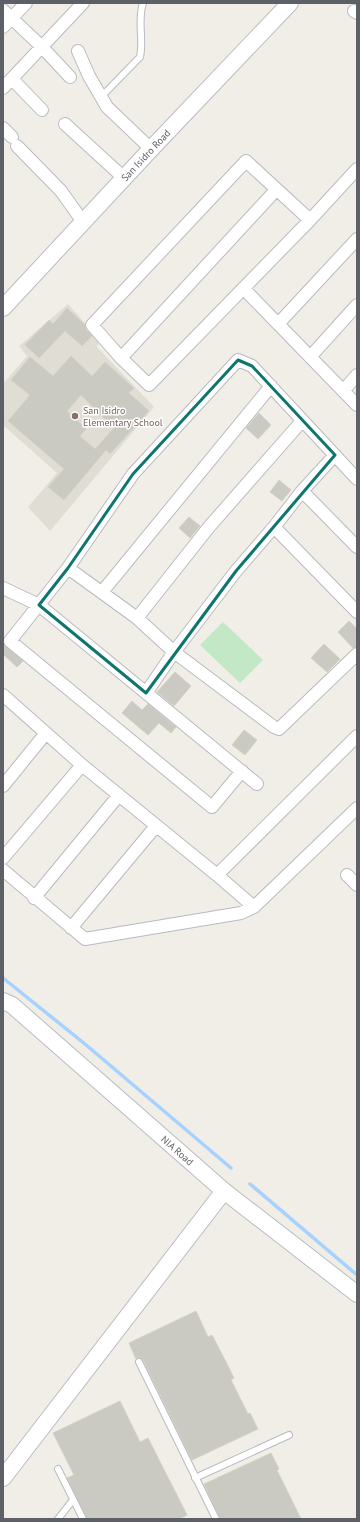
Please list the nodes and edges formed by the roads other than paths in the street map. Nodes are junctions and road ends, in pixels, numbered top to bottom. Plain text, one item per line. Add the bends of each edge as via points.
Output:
1 (26, 3) edge
2 (83, 3) edge
3 (143, 3) edge
4 (290, 3) edge
5 (3, 10) edge
6 (12, 18) junction
7 (3, 27) edge
8 (42, 47) junction
9 (78, 52) dead end
10 (70, 77) dead end
11 (12, 78) junction
12 (3, 88) edge
13 (101, 97) junction
14 (42, 110) dead end
15 (66, 124) dead end
16 (11, 137) edge
17 (151, 149) junction
18 (357, 169) edge
19 (124, 178) junction
20 (276, 190) junction
21 (310, 220) junction
22 (83, 222) junction
23 (357, 239) edge
24 (244, 288) junction
25 (357, 305) edge
26 (3, 308) edge
27 (278, 324) junction
28 (310, 357) junction
29 (121, 358) junction
30 (357, 375) edge
31 (271, 386) junction
32 (343, 390) junction
33 (357, 405) edge
34 (302, 421) junction
35 (335, 456) junction
36 (357, 479) edge
37 (302, 491) junction
38 (274, 527) junction
39 (357, 547) edge
40 (68, 568) junction
41 (3, 588) edge
42 (102, 592) junction
43 (39, 605) junction
44 (357, 612) edge
45 (137, 618) junction
46 (174, 652) junction
47 (357, 654) edge
48 (146, 693) junction
49 (5, 699) edge
50 (46, 733) junction
51 (357, 736) edge
52 (82, 765) junction
53 (242, 771) junction
54 (257, 784) dead end
55 (3, 786) edge
56 (119, 796) junction
57 (357, 808) edge
58 (156, 826) junction
59 (3, 858) edge
60 (3, 870) edge
61 (217, 875) junction
62 (347, 875) dead end
63 (357, 885) edge
64 (34, 898) junction
65 (254, 907) junction
66 (71, 928) junction
67 (3, 1000) edge
68 (224, 1191) junction
69 (357, 1294) edge
70 (139, 1362) dead end
71 (289, 1435) dead end
72 (58, 1469) dead end
73 (3, 1478) edge
74 (195, 1478) junction
75 (73, 1500) junction
76 (58, 1519) edge
77 (84, 1519) edge
78 (216, 1519) edge

1 - 6 street
2 - 8 street
3 - 13 lane via 140,57
4 - 17 street, San Isidro Road
5 - 6 street
6 - 7 street
6 - 8 street
8 - 10 street
8 - 11 street
9 - 13 street
11 - 12 street
11 - 14 street
13 - 17 street via 107,107
15 - 19 street
16 - 22 street via 61,191
17 - 19 street, San Isidro Road
18 - 21 street
19 - 22 street, San Isidro Road
20 - 21 street
20 - 29 street
20 - 29 street via 246,161 92,325
21 - 24 street
22 - 26 street, San Isidro Road
23 - 27 street
24 - 27 street
24 - 29 street via 149,385
25 - 28 street
27 - 28 street
28 - 32 street
30 - 32 street
31 - 34 street
31 - 40 street via 252,366 238,360 133,474
31 - 42 street
32 - 33 street
34 - 35 street
34 - 45 street via 208,527
35 - 36 street
35 - 37 street
37 - 38 street
37 - 39 street
38 - 44 street
38 - 46 street via 236,571
40 - 42 street
40 - 43 street
41 - 43 street
42 - 45 street
43 - 48 street
43 - 53 street via 10,641 212,808
45 - 46 street
46 - 47 street via 279,729
46 - 48 street
48 - 53 street
49 - 50 street
50 - 52 street
50 - 55 street
51 - 61 street
52 - 56 street
52 - 59 street
53 - 54 street
56 - 58 street
56 - 64 street
57 - 65 street
58 - 61 street
58 - 66 street
60 - 64 street
61 - 65 street
62 - 63 street
64 - 66 street
65 - 66 street via 241,913 85,939
67 - 68 street, NIA Road via 12,1005
68 - 69 street, NIA Road
68 - 73 street
70 - 74 lane
71 - 74 lane
72 - 75 lane
74 - 78 lane
75 - 76 lane
75 - 77 lane

